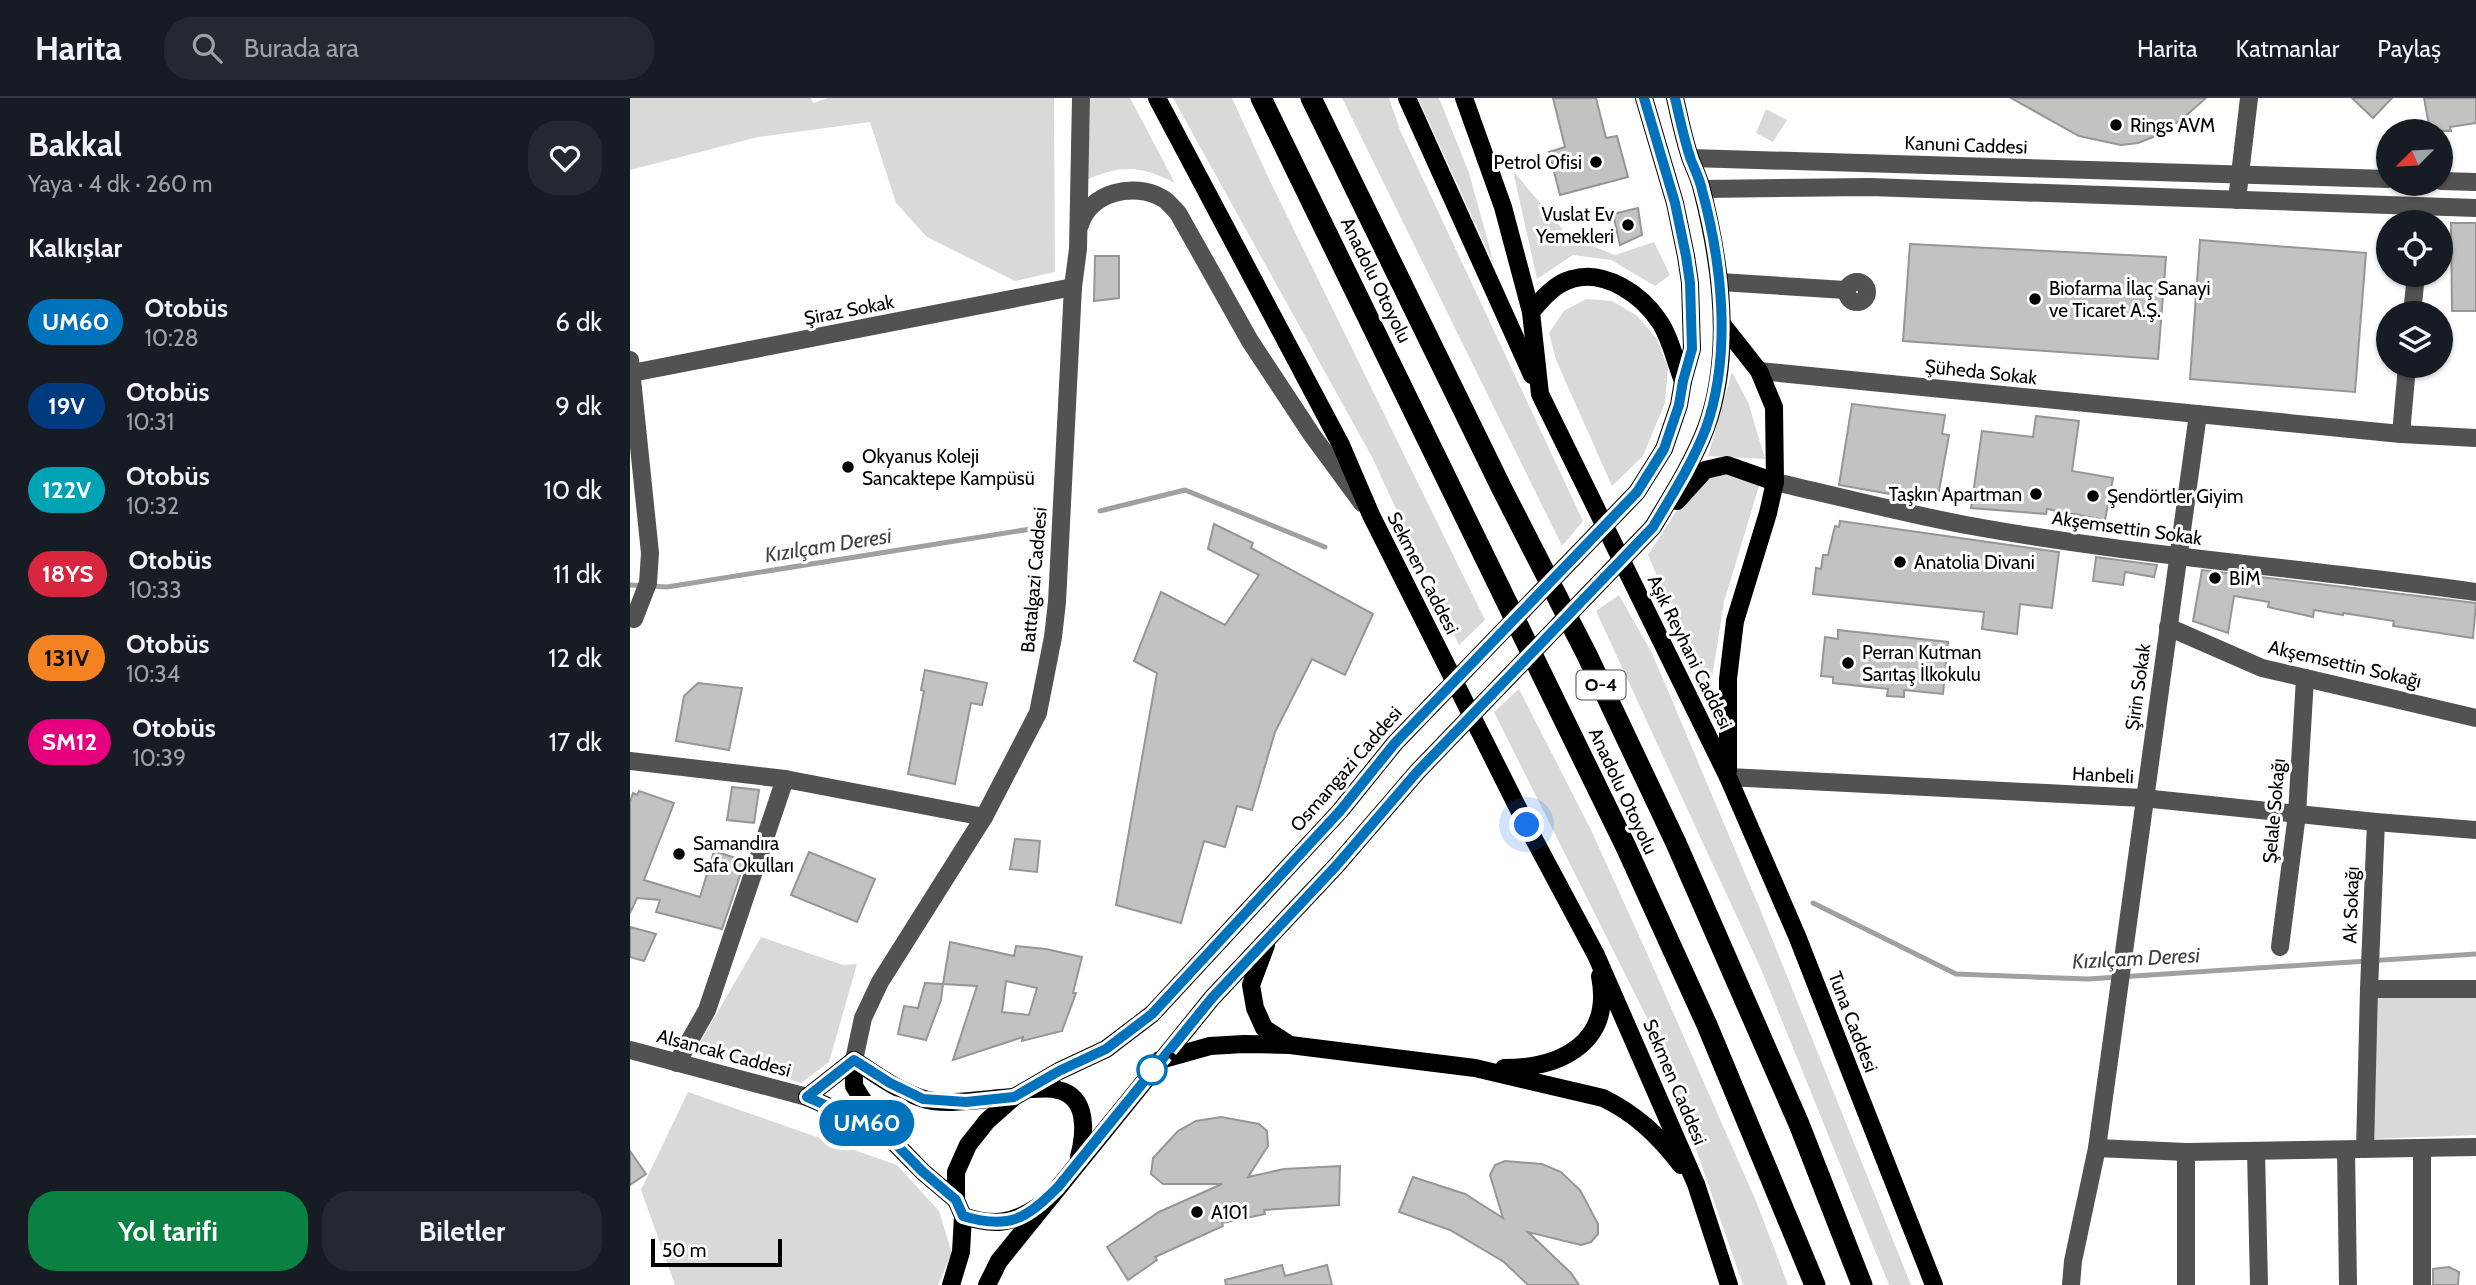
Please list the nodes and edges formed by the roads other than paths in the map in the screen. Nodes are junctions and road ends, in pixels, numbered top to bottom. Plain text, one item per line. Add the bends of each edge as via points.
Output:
1 (1081, 98) edge
2 (1157, 98) edge
3 (1261, 98) edge
4 (1311, 98) edge
5 (1407, 98) edge
6 (1464, 98) edge
7 (1644, 98) edge
8 (1675, 98) edge
9 (2249, 98) edge
10 (1690, 158) junction
11 (2239, 173) junction
12 (2376, 178) edge
13 (1668, 179) junction
14 (2454, 181) edge
15 (2476, 182) edge
16 (1702, 189) junction
17 (2237, 200) junction
18 (2476, 208) edge
19 (2376, 211) edge
20 (2453, 211) edge
21 (1078, 249) junction
22 (1720, 282) junction
23 (1073, 287) junction
24 (1845, 290) dead end
25 (1531, 312) junction
26 (1722, 324) junction
27 (631, 366) edge
28 (1759, 371) junction
29 (2406, 378) edge
30 (1683, 381) junction
31 (1541, 394) junction
32 (2198, 414) junction
33 (2401, 434) junction
34 (2476, 438) edge
35 (1775, 482) junction
36 (630, 502) edge
37 (1371, 515) junction
38 (646, 516) junction
39 (1653, 527) junction
40 (2179, 557) junction
41 (2476, 592) edge
42 (631, 622) edge
43 (2168, 627) junction
44 (2305, 678) junction
45 (2476, 718) edge
46 (630, 761) edge
47 (1728, 777) junction
48 (785, 779) junction
49 (2143, 799) junction
50 (2297, 814) junction
51 (984, 817) junction
52 (2376, 822) junction
53 (2476, 830) edge
54 (1270, 936) junction
55 (2280, 947) dead end
56 (1596, 956) junction
57 (2369, 981) junction
58 (2476, 989) edge
59 (1290, 1045) junction
60 (630, 1050) edge
61 (854, 1060) junction
62 (1160, 1060) junction
63 (677, 1063) junction
64 (1475, 1068) junction
65 (1022, 1093) junction
66 (807, 1097) junction
67 (882, 1130) junction
68 (2097, 1147) junction
69 (2476, 1147) edge
70 (2422, 1148) junction
71 (2365, 1149) junction
72 (2346, 1150) junction
73 (2256, 1151) junction
74 (2186, 1152) junction
75 (1076, 1167) junction
76 (1696, 1184) junction
77 (1058, 1187) junction
78 (959, 1208) junction
79 (951, 1285) edge
80 (987, 1285) edge
81 (1729, 1285) edge
82 (1815, 1285) edge
83 (1862, 1285) edge
84 (1934, 1285) edge
85 (2071, 1285) edge
86 (2186, 1285) edge
87 (2259, 1285) edge
88 (2348, 1285) edge
89 (2422, 1285) edge

1 - 21 street, Battalgazi Caddesi
2 - 37 main road, Sekmen Caddesi via 1341,445
3 - 82 highway, Anadolu Otoyolu / O-4 via 1626,847 1707,1025
4 - 83 highway, Anadolu Otoyolu / O-4 via 1676,843 1799,1124
5 - 31 main road, Aşık Reyhani Caddesi
6 - 25 main road, Aşık Reyhani Caddesi via 1503,207
7 - 13 main road, Osmangazi Caddesi
8 - 10 main road
9 - 11 street
10 - 11 street, Kanuni Caddesi
10 - 13 main road
10 - 16 main road
11 - 12 street, Kanuni Caddesi
11 - 17 street
13 - 16 main road
13 - 30 main road, Osmangazi Caddesi via 1690,283 1692,349
14 - 15 street
16 - 17 street via 1870,187
16 - 22 main road
17 - 19 street
18 - 20 street
21 - 23 street, Battalgazi Caddesi
21 - 37 street via 1080,222 1093,204 1129,189 1164,199 1178,213 1250,341
22 - 24 street
22 - 26 main road
23 - 27 street, Şiraz Sokak
23 - 51 street, Battalgazi Caddesi via 1053,637 1038,713
25 - 30 main road via 1548,293 1572,279 1606,280 1627,290 1658,320
25 - 31 main road, Aşık Reyhani Caddesi
26 - 28 main road
26 - 39 main road via 1718,383 1706,428
27 - 38 street
28 - 32 street, Şüheda Sokak
28 - 35 main road via 1774,407
29 - 33 street
30 - 65 main road, Osmangazi Caddesi via 1664,449 1637,492 1395,743 1340,811 1152,1014 1106,1049
31 - 47 main road, Aşık Reyhani Caddesi
32 - 33 street, Şüheda Sokak
32 - 40 street, Şirin Sokak
33 - 34 street, Şüheda Sokak
35 - 39 main road via 1727,465 1705,470
35 - 40 street, Akşemsettin Sokak via 1966,525
35 - 47 main road via 1735,621 1728,679
36 - 38 street
37 - 56 main road, Sekmen Caddesi
38 - 42 street via 650,553 646,590
39 - 54 main road via 1417,772
40 - 41 street, Akşemsettin Sokak
40 - 43 street, Şirin Sokak
43 - 44 street, Akşemsettin Sokağı via 2262,668
43 - 49 street, Şirin Sokak
44 - 45 street, Akşemsettin Sokağı
44 - 50 street, Şelale Sokağı
46 - 48 street
47 - 49 street, Hanbeli
47 - 84 main road, Tuna Caddesi via 1797,936
48 - 51 street
48 - 63 street via 707,1010
49 - 50 street, Hanbeli
49 - 68 street, Şirin Sokak
50 - 52 street, Hanbeli
50 - 55 street, Şelale Sokağı
51 - 61 street, Battalgazi Caddesi via 880,982 863,1018
52 - 53 street, Hanbeli
52 - 57 street, Ak Sokağı
54 - 59 main road via 1251,985 1255,1008 1264,1028
54 - 62 main road
56 - 64 main road via 1602,1009 1596,1025 1573,1051 1558,1060 1524,1068
56 - 76 main road, Sekmen Caddesi
57 - 58 street
57 - 71 street, Ak Sokağı
59 - 62 main road via 1210,1046
59 - 64 main road
60 - 63 street, Alsancak Caddesi
61 - 65 main road via 923,1099 966,1102
61 - 66 main road
61 - 67 main road via 854,1086
62 - 75 main road
63 - 66 street, Alsancak Caddesi
64 - 76 main road via 1603,1098 1623,1108 1645,1124
65 - 75 main road via 1059,1090 1083,1111 1084,1138
65 - 78 main road, Osmangazi Caddesi via 987,1121 968,1145 956,1171
66 - 67 main road
67 - 78 main road
68 - 74 street
68 - 85 street, Şirin Sokak
69 - 70 street
70 - 71 street
70 - 89 street
71 - 72 street
72 - 73 street
72 - 88 street
73 - 74 street
73 - 87 street
74 - 86 street
75 - 77 main road
76 - 81 main road
77 - 78 main road via 1037,1208 999,1224
77 - 80 main road via 999,1261
78 - 79 main road, Osmangazi Caddesi via 961,1252

